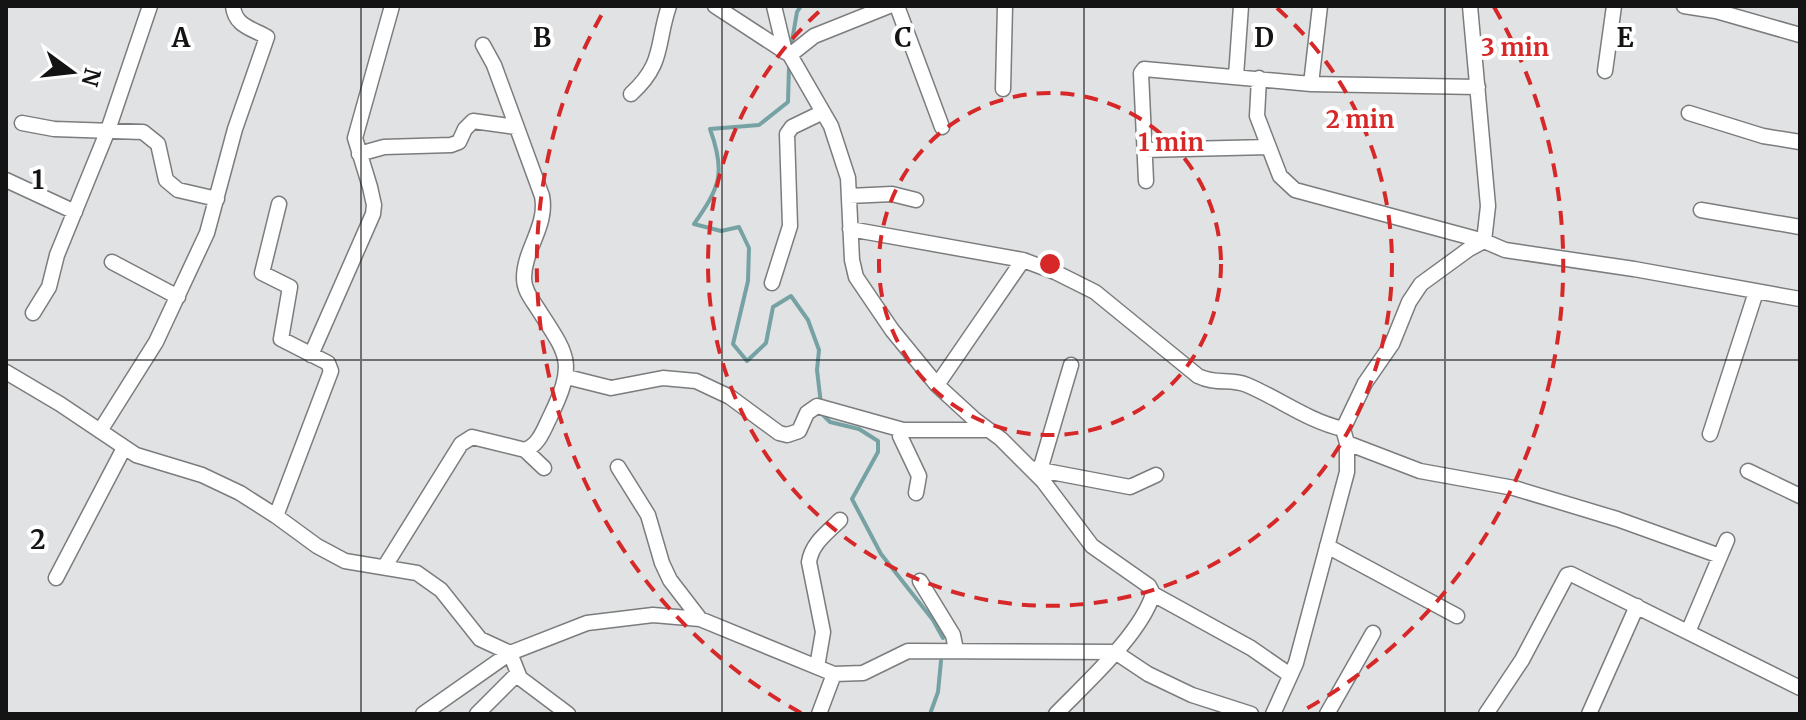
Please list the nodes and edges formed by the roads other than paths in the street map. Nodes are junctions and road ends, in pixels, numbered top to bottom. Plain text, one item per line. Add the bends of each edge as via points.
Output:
1 (150, 6) edge
2 (233, 6) edge
3 (392, 6) edge
4 (669, 6) edge
5 (715, 6) edge
6 (774, 6) edge
7 (889, 6) edge
8 (897, 6) edge
9 (1005, 6) edge
10 (1241, 6) edge
11 (1320, 6) edge
12 (1470, 6) edge
13 (1614, 6) edge
14 (1684, 6) edge
15 (1800, 35) edge
16 (483, 45) dead end
17 (787, 53) junction
18 (1605, 71) dead end
19 (1236, 76) junction
20 (1259, 78) junction
21 (1311, 84) junction
22 (1478, 87) junction
23 (1003, 89) dead end
24 (631, 94) dead end
25 (823, 112) junction
26 (1689, 113) dead end
27 (22, 123) dead end
28 (516, 127) junction
29 (942, 127) dead end
30 (108, 130) junction
31 (1800, 142) edge
32 (1269, 147) junction
33 (1144, 150) junction
34 (359, 154) junction
35 (6, 180) edge
36 (1146, 181) dead end
37 (849, 196) junction
38 (217, 199) junction
39 (916, 200) dead end
40 (279, 204) dead end
41 (1701, 210) dead end
42 (75, 212) junction
43 (1800, 227) edge
44 (850, 229) junction
45 (1484, 241) junction
46 (1023, 260) junction
47 (112, 262) dead end
48 (772, 283) dead end
49 (1756, 292) junction
50 (178, 297) junction
51 (1800, 299) edge
52 (33, 313) dead end
53 (311, 355) junction
54 (1071, 365) dead end
55 (6, 372) edge
56 (567, 377) junction
57 (937, 385) junction
58 (903, 430) junction
59 (989, 430) junction
60 (100, 431) junction
61 (1710, 434) dead end
62 (1345, 436) junction
63 (124, 448) junction
64 (525, 450) junction
65 (618, 467) dead end
66 (544, 468) dead end
67 (1035, 469) junction
68 (1748, 471) dead end
69 (1156, 475) dead end
70 (916, 493) dead end
71 (1800, 496) edge
72 (276, 516) junction
73 (840, 520) dead end
74 (1727, 540) dead end
75 (1327, 546) junction
76 (1720, 556) junction
77 (385, 566) junction
78 (56, 578) dead end
79 (920, 581) dead end
80 (1153, 594) junction
81 (1637, 606) junction
82 (1457, 616) dead end
83 (700, 619) junction
84 (1688, 632) junction
85 (1373, 633) dead end
86 (956, 650) junction
87 (1115, 652) junction
88 (510, 653) junction
89 (817, 667) junction
90 (518, 673) junction
91 (834, 674) junction
92 (1290, 675) junction
93 (1800, 688) edge
94 (423, 714) edge
95 (477, 714) edge
96 (568, 714) edge
97 (819, 714) edge
98 (1056, 714) edge
99 (1251, 714) edge
100 (1273, 714) edge
101 (1327, 714) edge
102 (1486, 714) edge
103 (1589, 714) edge

1 - 30 street
2 - 38 street via 234,18 267,37
3 - 34 street via 358,123
4 - 24 street via 658,59
5 - 17 street
6 - 17 street
7 - 17 street via 814,36
8 - 29 street
9 - 23 street
10 - 19 street
11 - 21 street
12 - 22 street
13 - 18 street
14 - 15 street
16 - 28 street
17 - 25 street
19 - 20 street
19 - 33 street via 1144,69
20 - 21 street
20 - 32 street via 1257,116
21 - 22 street
22 - 45 street via 1488,206
25 - 37 street via 848,178
25 - 48 street via 787,134 790,226
26 - 31 street
27 - 30 street
28 - 34 street via 473,121 451,145 384,147
28 - 56 street via 545,211 526,265 526,290 560,343
30 - 38 street via 143,132 158,144 166,180 178,190
30 - 42 street
32 - 33 street
32 - 45 street via 1280,176 1295,190
33 - 36 street
34 - 53 street via 373,214
35 - 42 street
37 - 39 street via 892,194
37 - 44 street
38 - 50 street
40 - 53 street via 262,273 290,287 281,339
41 - 43 street
42 - 52 street via 49,287
44 - 46 street
44 - 57 street via 856,277
45 - 49 street via 1505,250
45 - 62 street via 1421,284 1392,344 1365,383
46 - 57 street
46 - 62 street via 1095,292 1198,376 1244,384
47 - 50 street
49 - 51 street
49 - 61 street
50 - 60 street
53 - 72 street via 328,363 331,371
54 - 67 street
55 - 60 street
56 - 58 street via 621,389 663,378 696,381 787,435 799,431 807,413 820,406
56 - 64 street via 542,434
57 - 59 street
58 - 59 street
58 - 70 street via 900,436 919,476
59 - 67 street
60 - 63 street
62 - 75 street via 1347,472
62 - 76 street via 1420,471 1514,488
63 - 72 street via 202,475
63 - 78 street
64 - 66 street
64 - 77 street via 472,437 461,444
65 - 83 street via 648,515 670,580
67 - 69 street via 1130,487
67 - 80 street via 1092,546 1140,578
68 - 71 street
72 - 77 street via 345,561
73 - 89 street via 810,553 823,632
74 - 76 street
75 - 82 street
75 - 92 street
76 - 84 street
77 - 88 street via 417,573 441,590 480,639
79 - 86 street via 953,635
80 - 87 street
80 - 92 street
81 - 84 street
81 - 102 street via 1567,575
81 - 103 street
83 - 88 street via 653,615 587,623
83 - 89 street
84 - 93 street
85 - 101 street
86 - 87 street
86 - 91 street via 908,651 872,670
87 - 98 street
87 - 99 street via 1192,695
88 - 90 street
88 - 94 street
89 - 91 street
90 - 95 street
90 - 96 street
91 - 97 street
92 - 100 street

